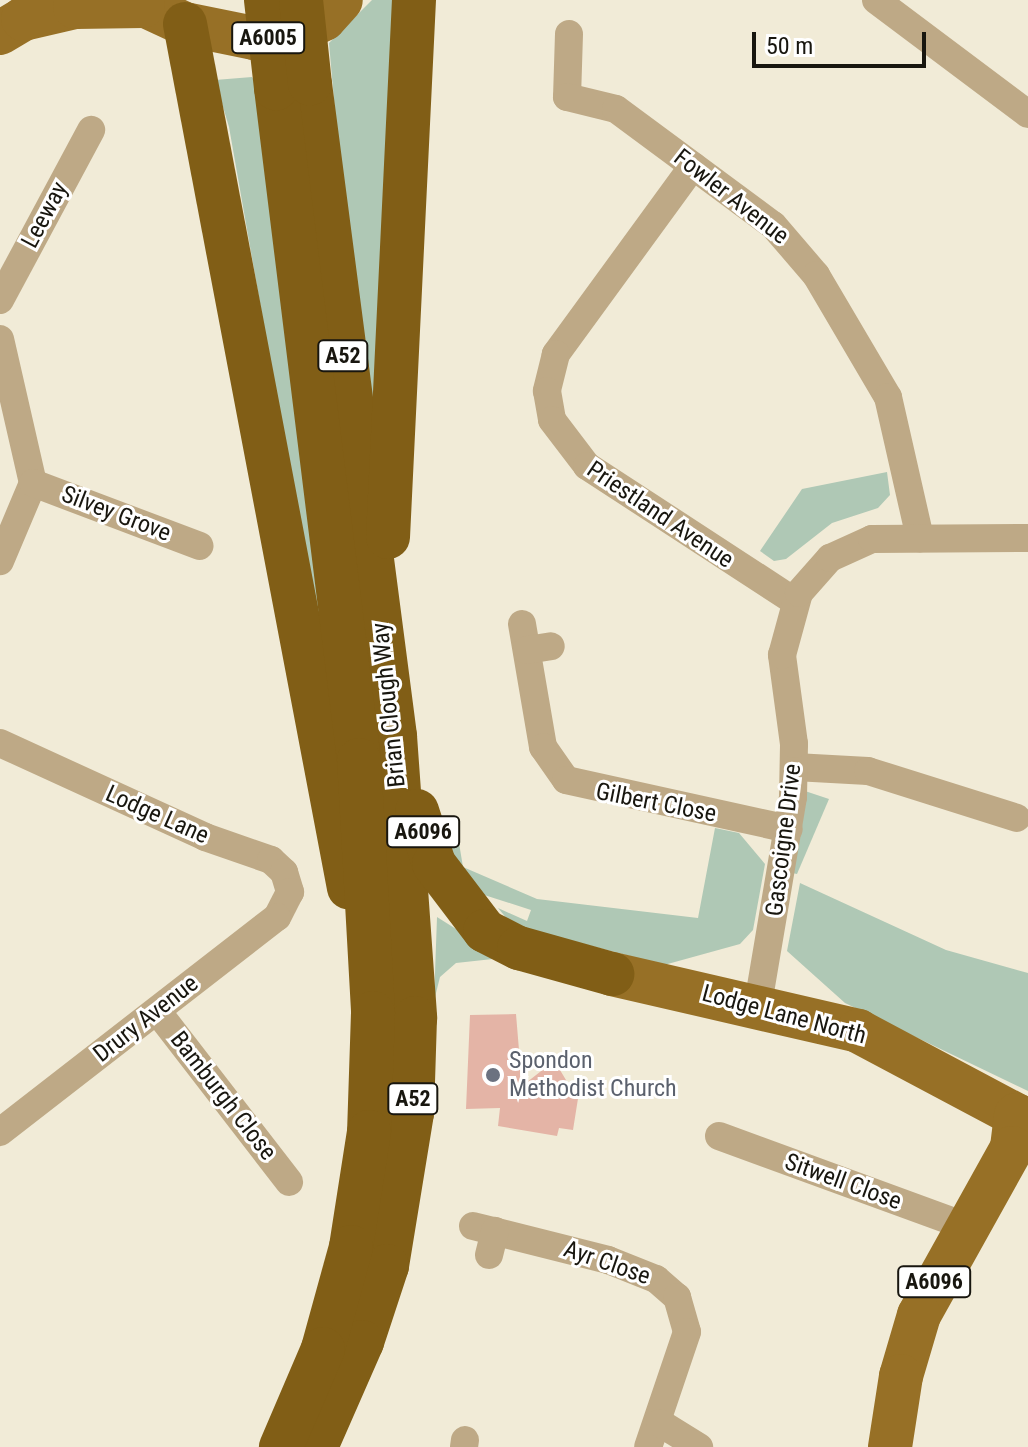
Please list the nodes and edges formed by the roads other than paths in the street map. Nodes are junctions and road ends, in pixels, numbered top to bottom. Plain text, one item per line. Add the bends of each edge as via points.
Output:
1 (266, 0) edge
2 (301, 0) edge
3 (341, 0) edge
4 (414, 0) edge
5 (876, 0) edge
6 (138, 3) edge
7 (21, 17) edge
8 (185, 24) junction
9 (569, 34) dead end
10 (293, 86) junction
11 (1028, 114) edge
12 (91, 130) dead end
13 (693, 166) junction
14 (0, 300) edge
15 (0, 339) edge
16 (6, 397) edge
17 (33, 483) junction
18 (920, 538) junction
19 (1028, 538) edge
20 (200, 546) dead end
21 (0, 561) edge
22 (794, 601) junction
23 (382, 628) junction
24 (533, 640) dead end
25 (395, 736) junction
26 (0, 743) edge
27 (795, 767) junction
28 (1004, 822) dead end
29 (789, 829) junction
30 (288, 903) joint
31 (372, 971) junction
32 (612, 974) joint
33 (758, 1004) junction
34 (157, 1011) junction
35 (0, 1132) edge
36 (719, 1136) dead end
37 (289, 1182) dead end
38 (967, 1227) junction
39 (486, 1237) dead end
40 (654, 1435) edge
41 (281, 1447) edge
42 (316, 1447) edge
43 (699, 1447) edge
44 (890, 1447) edge

1 - 10 highway, Brian Clough Way / A52, bridge
2 - 10 highway, Brian Clough Way / A52, bridge
3 - 8 main road, A6005 via 324,19 289,36 224,35
4 - 23 highway
5 - 11 street
6 - 7 main road, A6005
6 - 8 main road, A6005
8 - 31 highway via 332,817
9 - 13 street, Fowler Avenue via 567,97 608,104
10 - 23 highway, Brian Clough Way / A52
10 - 31 highway, Brian Clough Way / A52 via 359,760
12 - 14 street, Leeway
13 - 18 street, Fowler Avenue via 796,248 872,363 904,453
13 - 22 street, Priestland Avenue via 556,354 547,391 552,420 587,466
15 - 16 street
16 - 17 street
17 - 20 street, Silvey Grove
17 - 21 street
18 - 19 street, Gascoigne Drive
18 - 22 street, Gascoigne Drive via 878,538 837,552
22 - 27 street, Gascoigne Drive via 782,655
23 - 25 highway, Brian Clough Way / A52
24 - 29 street, Gilbert Close via 541,740 566,780
25 - 32 highway, A6096 via 434,864 472,919 519,948
25 - 42 highway, Brian Clough Way / A52 via 415,1018 412,1113 387,1266 362,1342
26 - 30 street, Lodge Lane via 205,837 271,860 286,877
27 - 28 street via 849,767
27 - 29 street, Gascoigne Drive
29 - 33 street, Gascoigne Drive
30 - 34 street, Drury Avenue
31 - 41 highway, Brian Clough Way / A52 via 370,1116 356,1223 323,1349
32 - 33 main road, Lodge Lane North / A6096
33 - 38 main road, Lodge Lane North / A6096 via 837,1024 904,1052 1013,1111 1018,1133
34 - 35 street, Drury Avenue
34 - 37 street, Bamburgh Close
36 - 38 street, Sitwell Close
38 - 44 main road, A6096 via 919,1315 901,1376
39 - 40 street, Ayr Close via 586,1253 673,1291 687,1332
40 - 43 street, Ayr Close

